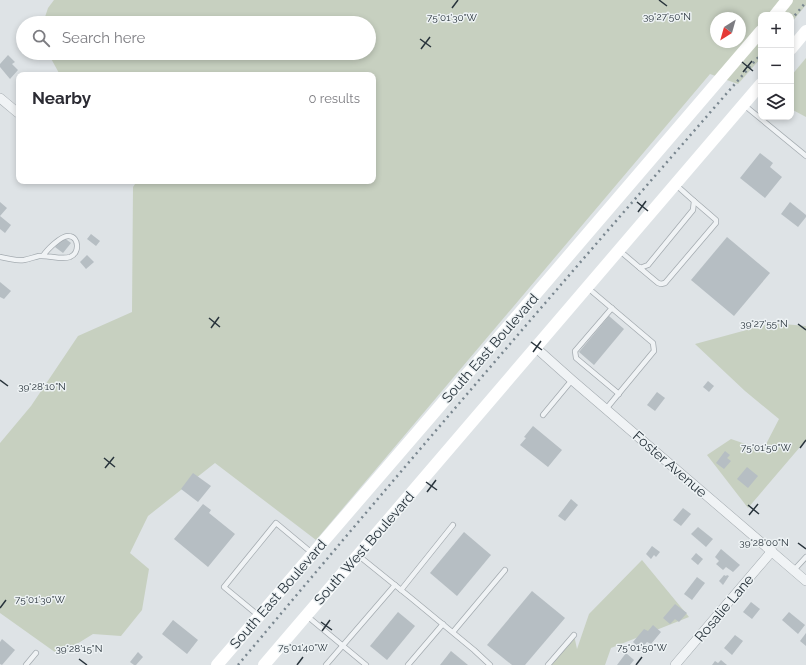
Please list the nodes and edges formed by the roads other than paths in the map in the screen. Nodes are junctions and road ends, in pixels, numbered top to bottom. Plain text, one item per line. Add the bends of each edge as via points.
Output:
1 (788, 0) edge
2 (778, 12) edge
3 (806, 31) edge
4 (758, 35) edge
5 (792, 48) edge
6 (758, 87) edge
7 (0, 98) edge
8 (743, 104) junction
9 (16, 111) edge
10 (806, 156) edge
11 (675, 184) junction
12 (694, 201) junction
13 (619, 250) junction
14 (43, 256) junction
15 (0, 257) edge
16 (640, 268) junction
17 (587, 287) junction
18 (612, 308) junction
19 (535, 347) junction
20 (572, 380) junction
21 (619, 394) junction
22 (606, 409) junction
23 (543, 415) dead end
24 (452, 525) dead end
25 (772, 551) junction
26 (312, 554) junction
27 (358, 555) junction
28 (806, 558) edge
29 (505, 570) dead end
30 (794, 570) junction
31 (806, 581) edge
32 (395, 585) junction
33 (401, 590) junction
34 (306, 615) junction
35 (259, 616) junction
36 (443, 624) junction
37 (453, 632) junction
38 (574, 635) dead end
39 (342, 645) junction
40 (36, 653) dead end
41 (26, 665) edge
42 (217, 665) edge
43 (264, 665) edge
44 (326, 665) edge
45 (366, 665) edge
46 (408, 665) edge
47 (490, 665) edge
48 (548, 665) edge
49 (675, 665) edge

1 - 2 main road
3 - 5 main road
4 - 26 main road, South East Boulevard
6 - 8 main road, South West Boulevard
7 - 9 street
8 - 10 lane
8 - 11 main road, South West Boulevard
11 - 12 lane
11 - 13 main road, South West Boulevard
12 - 16 lane via 693,210 648,265
12 - 16 lane via 716,220 716,223 663,284 658,283
13 - 16 lane
13 - 17 main road, South West Boulevard
14 - 14 lane via 71,256 77,250 75,240 72,237 64,237
14 - 15 lane via 18,260
17 - 18 lane
17 - 19 main road, South West Boulevard
18 - 21 lane via 653,343 654,350
18 - 21 lane via 575,351 576,358
19 - 20 street, Foster Avenue
19 - 27 main road, South West Boulevard
20 - 22 street, Foster Avenue
20 - 23 lane
21 - 22 lane
22 - 25 street, Foster Avenue
24 - 33 lane
25 - 30 street, Foster Avenue
25 - 49 street, Rosalie Lane
26 - 35 main road, South East Boulevard
26 - 35 lane via 276,523 224,587
27 - 32 lane
27 - 34 main road, South West Boulevard
28 - 30 lane
29 - 37 lane
30 - 31 street, Foster Avenue
32 - 33 lane
32 - 39 lane
33 - 36 lane
34 - 39 lane
34 - 43 main road, South West Boulevard
35 - 42 main road, South East Boulevard
36 - 37 lane
36 - 46 lane
37 - 47 lane
38 - 48 lane
39 - 44 lane
39 - 45 lane
40 - 41 lane

